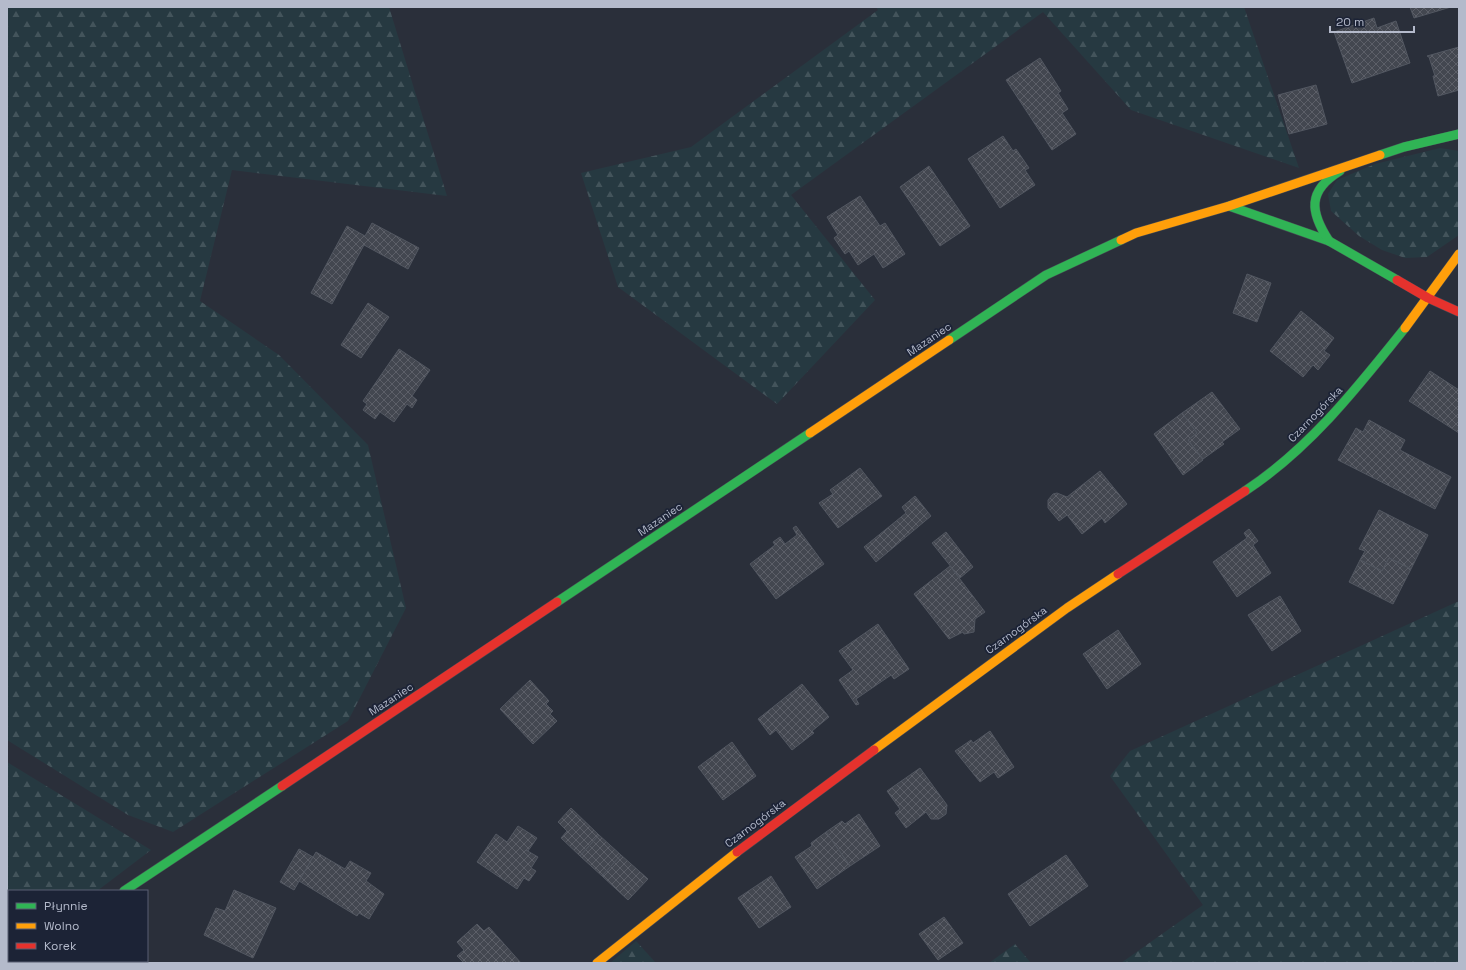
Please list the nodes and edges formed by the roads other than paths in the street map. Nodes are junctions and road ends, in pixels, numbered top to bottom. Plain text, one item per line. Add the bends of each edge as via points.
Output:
1 (1459, 134) edge
2 (1345, 167) junction
3 (1229, 206) junction
4 (1329, 241) junction
5 (1459, 254) edge
6 (1428, 298) junction
7 (1459, 312) edge
8 (125, 890) edge
9 (597, 963) edge

1 - 2 street, Mazaniec via 1404,147
2 - 3 street, Mazaniec
2 - 4 street via 1324,182 1316,197 1314,208 1317,223
3 - 4 street
3 - 8 street, Mazaniec via 1136,233 1046,275
4 - 6 street
5 - 6 street, Czarnogórska
6 - 7 street
6 - 9 street, Czarnogórska via 1363,381 1302,447 1260,480 1067,608 748,843

